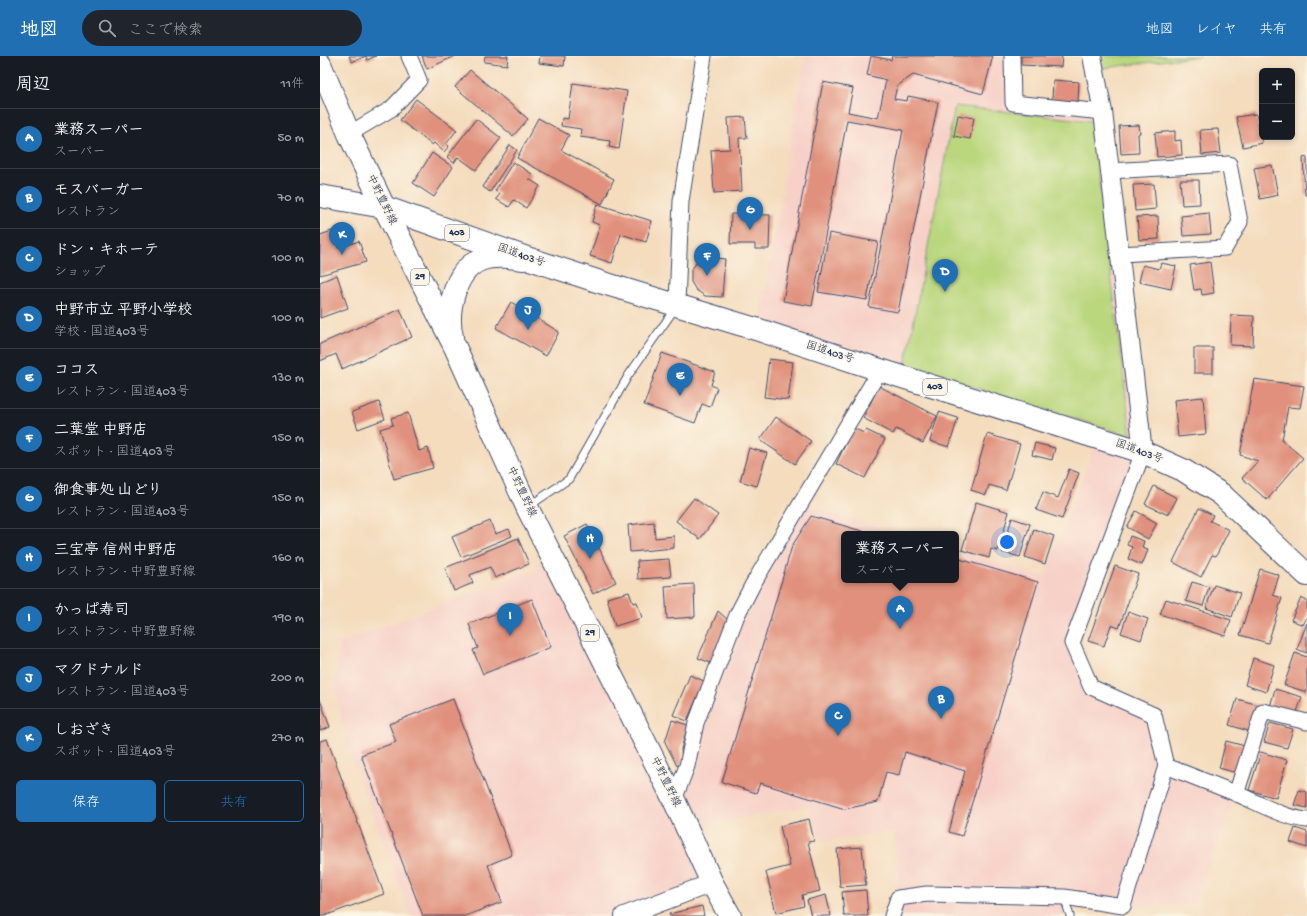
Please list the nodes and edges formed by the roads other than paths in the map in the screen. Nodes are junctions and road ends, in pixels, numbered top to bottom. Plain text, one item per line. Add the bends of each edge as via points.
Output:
1 (409, 56) edge
2 (704, 56) edge
3 (1012, 56) edge
4 (1092, 56) edge
5 (320, 64) edge
6 (1103, 112) junction
7 (349, 134) junction
8 (1109, 171) junction
9 (320, 196) edge
10 (384, 207) junction
11 (1120, 254) junction
12 (530, 259) junction
13 (677, 305) junction
14 (455, 347) junction
15 (880, 370) junction
16 (1143, 452) junction
17 (528, 507) junction
18 (1307, 575) edge
19 (1307, 722) edge
20 (1166, 766) junction
21 (1236, 794) junction
22 (674, 800) junction
23 (1307, 820) edge
24 (712, 882) junction
25 (1064, 897) junction
26 (624, 916) edge
27 (730, 916) edge
28 (892, 916) edge
29 (1070, 916) edge

1 - 7 street via 419,80 391,109
2 - 13 street via 681,200
3 - 6 street via 1013,103
4 - 6 street
5 - 7 main road, 中野豊野線 / 29
6 - 8 street
7 - 10 main road, 中野豊野線 / 29
8 - 11 street
8 - 11 street via 1229,164 1240,222 1225,248
9 - 10 main road, 国道403号 / 403
10 - 12 main road, 国道403号 / 403
10 - 14 main road, 中野豊野線 / 29
11 - 16 street
12 - 13 main road, 国道403号 / 403
12 - 14 main road via 507,257 481,260 472,264 464,273 452,299 450,315 450,328
13 - 15 main road, 国道403号 / 403
13 - 17 lane via 628,376 569,479
14 - 17 main road, 中野豊野線 / 29
15 - 16 main road, 国道403号 / 403
15 - 22 street via 737,614 696,723 686,766
16 - 18 main road, 国道403号 / 403 via 1183,470 1221,494
16 - 20 street via 1072,643 1092,687 1154,715
17 - 22 main road, 中野豊野線 / 29
19 - 21 street via 1263,711
20 - 21 street
20 - 25 street via 1123,906
21 - 23 street via 1269,809
22 - 24 main road, 中野豊野線 / 29
24 - 26 street
24 - 27 main road, 中野豊野線 / 29
25 - 28 street via 927,894 898,898
25 - 29 lane

